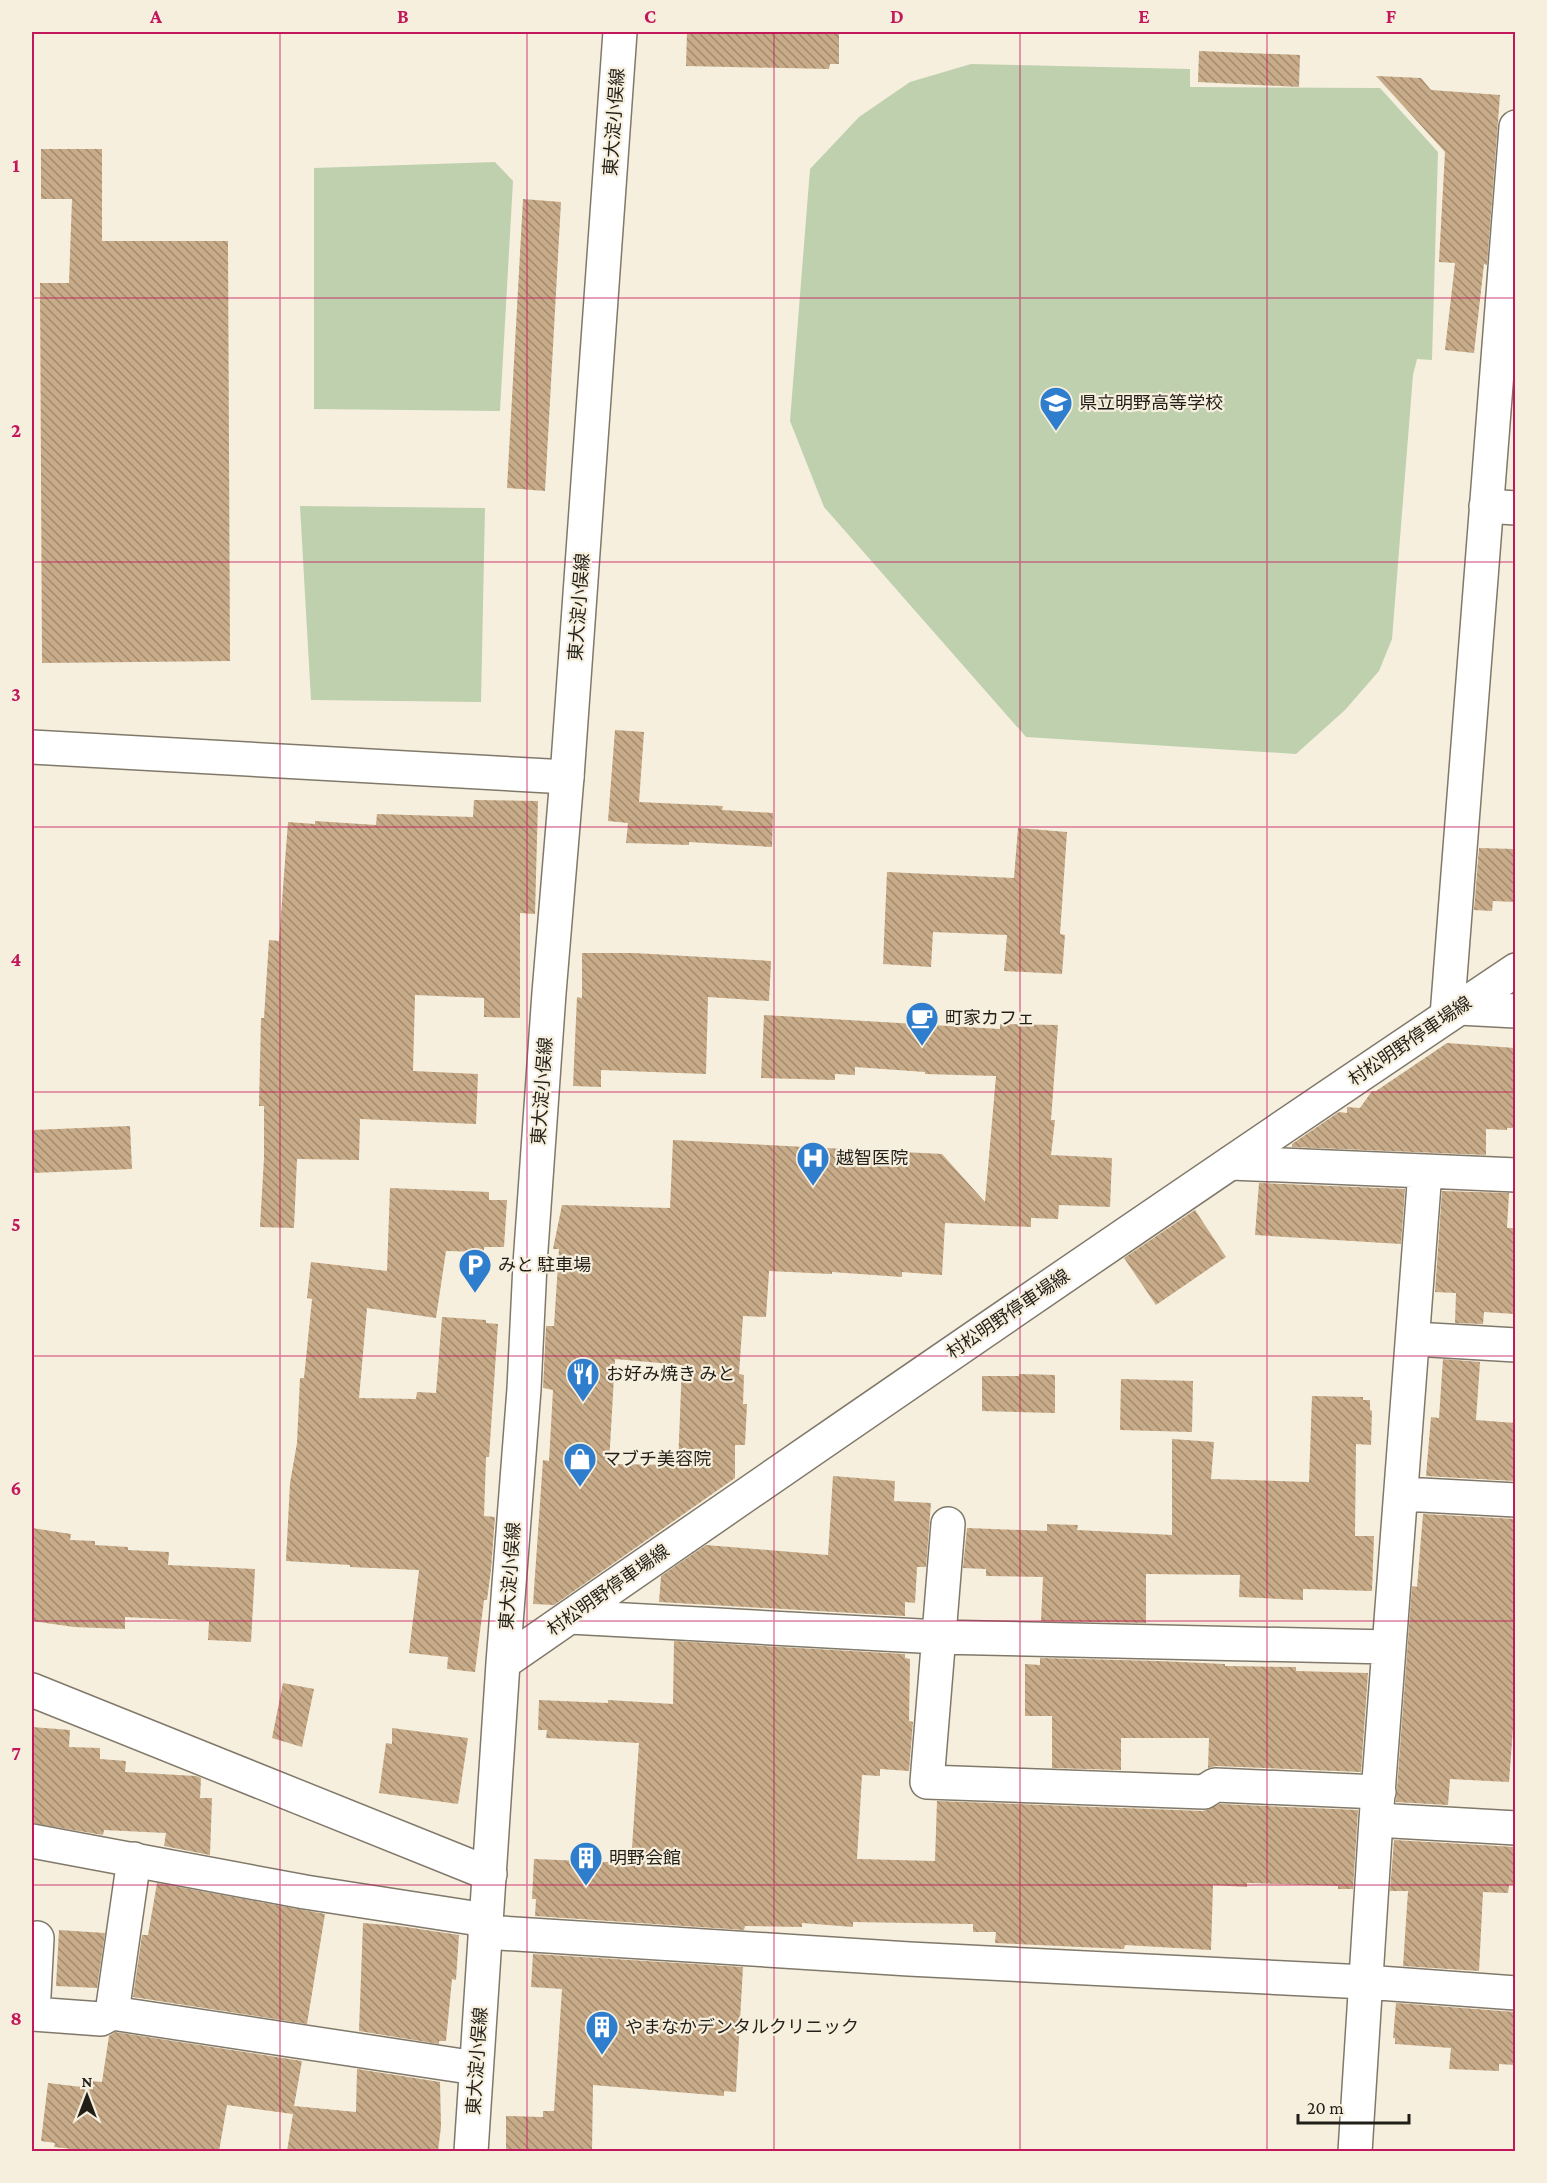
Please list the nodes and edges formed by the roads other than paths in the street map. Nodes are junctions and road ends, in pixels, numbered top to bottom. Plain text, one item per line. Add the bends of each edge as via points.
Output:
1 (620, 32) edge
2 (1515, 126) edge
3 (1501, 507) edge
4 (32, 747) edge
5 (567, 777) junction
6 (1515, 970) edge
7 (1515, 1011) edge
8 (1453, 1012) junction
9 (1232, 1163) junction
10 (1425, 1171) junction
11 (1515, 1175) edge
12 (1414, 1339) junction
13 (1515, 1345) edge
14 (1402, 1494) junction
15 (1515, 1500) edge
16 (948, 1524) dead end
17 (570, 1617) junction
18 (939, 1637) junction
19 (1389, 1647) junction
20 (503, 1663) junction
21 (32, 1690) edge
22 (1378, 1806) junction
23 (1515, 1828) edge
24 (32, 1841) edge
25 (134, 1859) junction
26 (490, 1874) junction
27 (485, 1926) junction
28 (37, 1938) dead end
29 (1365, 1982) junction
30 (1515, 1993) edge
31 (112, 2013) junction
32 (476, 2068) junction
33 (471, 2151) edge
34 (1355, 2151) edge

1 - 5 street, 東大淀小俣線
2 - 3 street
3 - 8 street
4 - 5 street
5 - 20 street, 東大淀小俣線
6 - 8 street, 村松明野停車場線
7 - 8 street
8 - 9 street, 村松明野停車場線
9 - 10 street
9 - 17 street, 村松明野停車場線
10 - 11 street
10 - 12 street
12 - 13 street
12 - 14 street
14 - 15 street
14 - 19 street
16 - 18 street
17 - 18 street
17 - 20 street, 村松明野停車場線
18 - 19 street
18 - 22 street via 927,1782 1204,1792 1215,1785
19 - 22 street
20 - 26 street, 東大淀小俣線
21 - 26 street
22 - 23 street
22 - 29 street
24 - 25 street
25 - 27 street
25 - 31 street
26 - 27 street, 東大淀小俣線
27 - 29 street via 909,1959
27 - 32 street, 東大淀小俣線
28 - 31 street via 33,2014 100,2019
29 - 30 street
29 - 34 street
31 - 32 street
32 - 33 street, 東大淀小俣線

